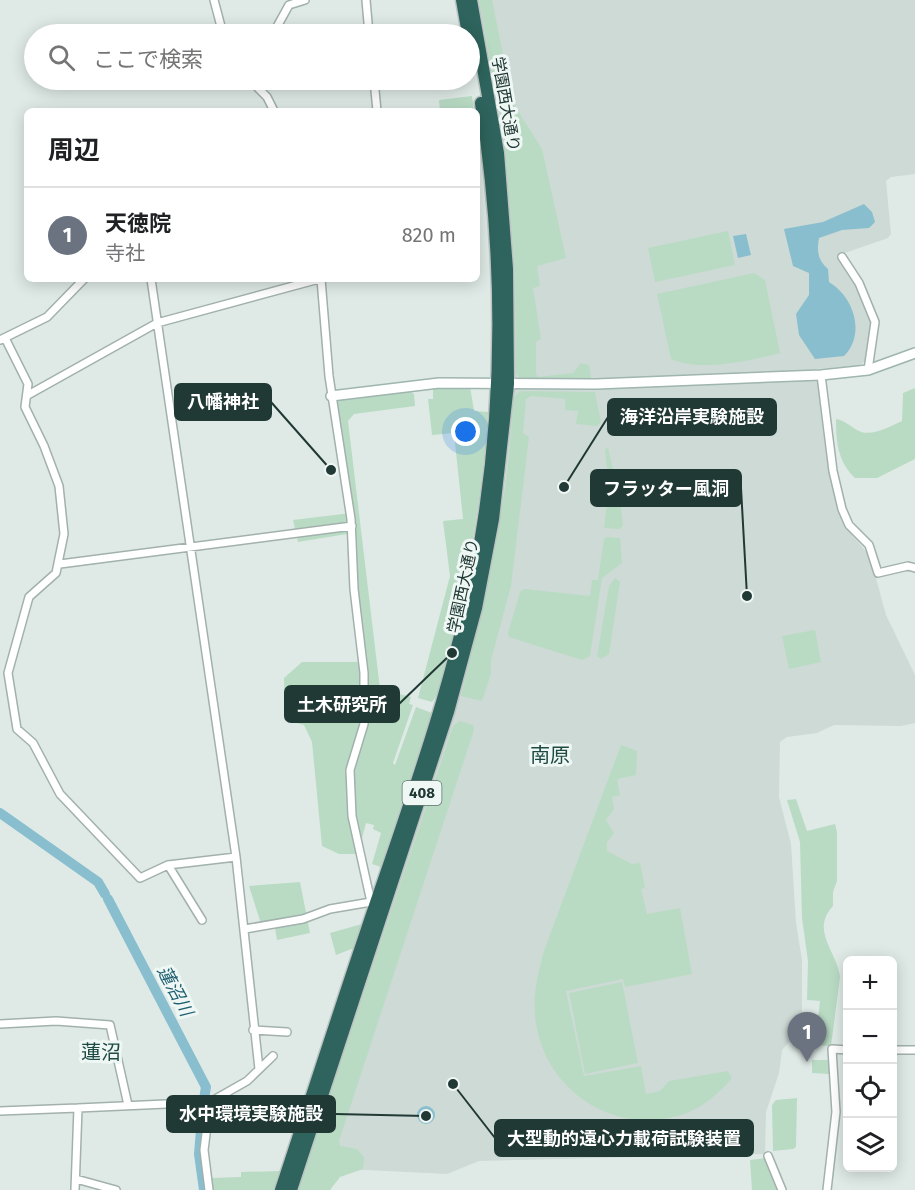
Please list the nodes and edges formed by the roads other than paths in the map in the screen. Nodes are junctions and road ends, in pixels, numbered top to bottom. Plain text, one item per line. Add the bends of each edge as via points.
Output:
1 (214, 0) edge
2 (305, 0) edge
3 (366, 0) edge
4 (462, 0) edge
5 (471, 0) edge
6 (220, 24) edge
7 (279, 24) edge
8 (368, 24) edge
9 (466, 24) edge
10 (475, 24) edge
11 (480, 51) edge
12 (260, 90) edge
13 (375, 90) edge
14 (478, 90) edge
15 (272, 108) edge
16 (377, 108) edge
17 (498, 208) junction
18 (842, 257) dead end
19 (81, 282) edge
20 (151, 282) edge
21 (309, 282) edge
22 (320, 282) edge
23 (157, 323) junction
24 (2, 339) edge
25 (915, 353) edge
26 (868, 370) junction
27 (821, 375) junction
28 (503, 384) junction
29 (28, 394) junction
30 (332, 396) junction
31 (352, 526) junction
32 (189, 546) junction
33 (60, 564) junction
34 (915, 568) edge
35 (236, 857) junction
36 (168, 865) junction
37 (373, 903) junction
38 (202, 920) dead end
39 (245, 929) junction
40 (0, 1024) edge
41 (253, 1030) junction
42 (287, 1032) dead end
43 (843, 1050) edge
44 (897, 1050) edge
45 (915, 1050) edge
46 (273, 1056) dead end
47 (259, 1069) junction
48 (210, 1102) junction
49 (128, 1105) junction
50 (78, 1108) junction
51 (0, 1111) edge
52 (768, 1156) dead end
53 (76, 1179) junction
54 (75, 1190) edge
55 (116, 1190) edge
56 (209, 1190) edge
57 (281, 1190) edge
58 (291, 1190) edge
59 (783, 1190) edge
60 (827, 1190) edge

1 - 6 street
2 - 7 street via 289,5
3 - 8 street
4 - 9 highway
5 - 10 highway, 学園西大通り / 408
11 - 17 highway, 学園西大通り / 408 via 498,153
12 - 15 street
13 - 16 street
14 - 17 highway, 学園西大通り / 408
17 - 28 highway, 学園西大通り / 408 via 507,270
18 - 26 street via 860,283 875,322
19 - 24 street via 47,317
20 - 23 street
21 - 23 street
22 - 30 street
23 - 29 street
23 - 32 street
24 - 29 street via 28,384
25 - 26 street
26 - 27 street
27 - 28 street
27 - 34 street via 833,471 846,518 869,544 878,573
28 - 30 street via 439,383
28 - 37 highway, 学園西大通り / 408 via 484,518 457,652
28 - 58 highway, 学園西大通り / 408 via 495,507 466,652
29 - 33 street via 25,407 59,486 64,534
30 - 31 street
31 - 32 street
31 - 37 street via 364,724 351,762 350,787 352,816
32 - 33 street
32 - 35 street
33 - 36 street via 53,577 28,597 16,640 8,673 17,729 33,743 60,794 140,878
35 - 36 street
35 - 39 street
36 - 38 street
37 - 39 street
37 - 57 highway, 学園西大通り / 408
39 - 41 street
40 - 49 street via 56,1021 110,1025
41 - 42 street
41 - 47 street
43 - 60 street via 832,1049 836,1112
44 - 45 street
46 - 47 street
47 - 48 street via 247,1082
48 - 49 street
48 - 56 street via 204,1149
49 - 50 street
50 - 51 street
50 - 53 street
52 - 59 street
53 - 54 street
53 - 55 street

